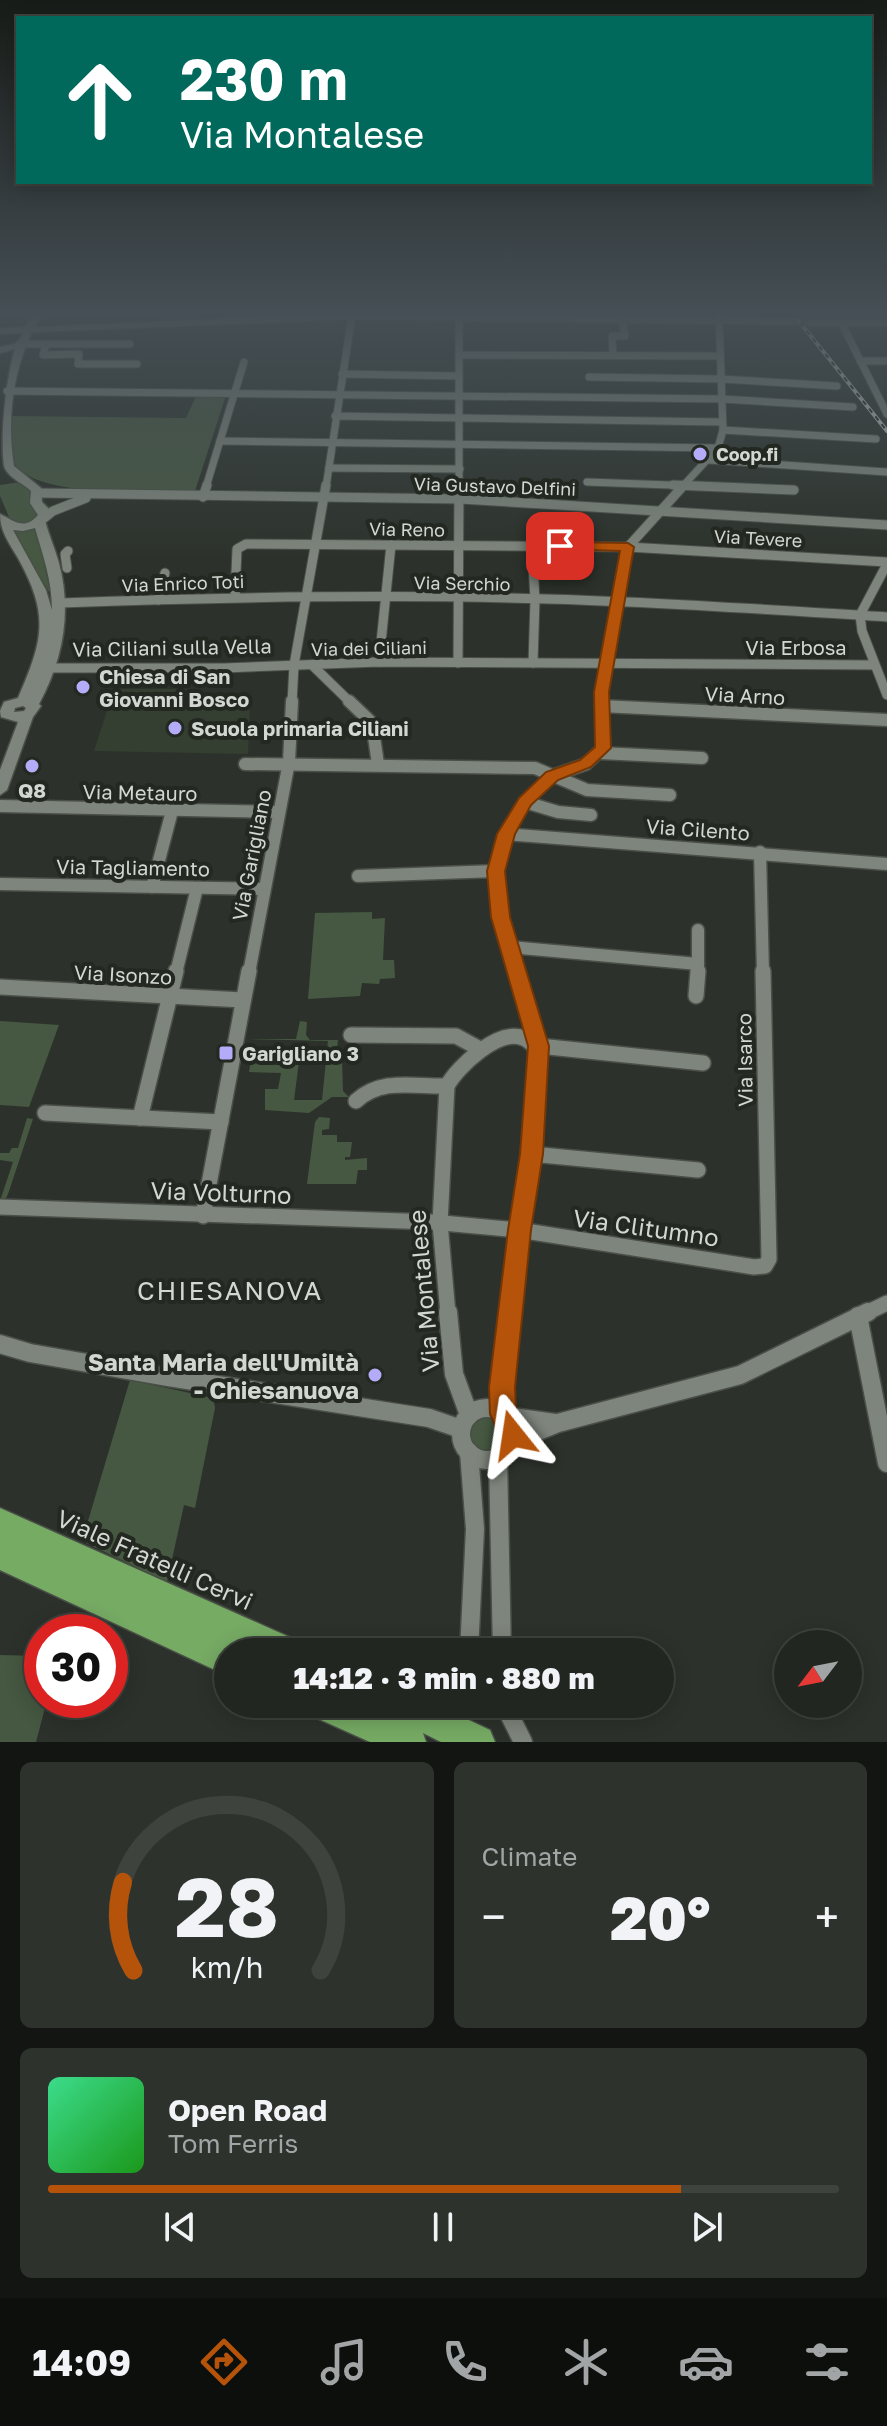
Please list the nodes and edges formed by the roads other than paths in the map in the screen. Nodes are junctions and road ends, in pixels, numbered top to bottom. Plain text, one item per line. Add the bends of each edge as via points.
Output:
1 (4, 396) edge
2 (234, 396) edge
3 (338, 396) edge
4 (458, 396) edge
5 (543, 396) edge
6 (722, 399) junction
7 (853, 407) dead end
8 (335, 416) junction
9 (459, 416) junction
10 (722, 426) junction
11 (876, 439) dead end
12 (220, 441) junction
13 (334, 441) junction
14 (459, 443) junction
15 (718, 448) junction
16 (709, 460) junction
17 (329, 468) junction
18 (460, 469) junction
19 (887, 472) edge
20 (3, 481) dead end
21 (24, 481) junction
22 (587, 482) dead end
23 (686, 486) junction
24 (794, 490) dead end
25 (38, 493) junction
26 (105, 496) junction
27 (203, 497) junction
28 (325, 497) junction
29 (461, 499) junction
30 (663, 512) junction
31 (1, 520) edge
32 (42, 521) junction
33 (887, 525) edge
34 (317, 544) junction
35 (391, 545) junction
36 (460, 545) junction
37 (532, 546) junction
38 (628, 547) junction
39 (68, 551) dead end
40 (887, 563) edge
41 (67, 568) dead end
42 (165, 573) dead end
43 (307, 596) junction
44 (235, 597) junction
45 (385, 597) junction
46 (458, 599) junction
47 (158, 600) junction
48 (535, 600) junction
49 (617, 601) junction
50 (60, 603) junction
51 (860, 615) junction
52 (887, 617) edge
53 (379, 662) junction
54 (607, 662) junction
55 (458, 663) junction
56 (533, 663) junction
57 (294, 665) junction
58 (312, 665) junction
59 (874, 665) junction
60 (50, 668) junction
61 (887, 695) edge
62 (601, 706) junction
63 (15, 707) edge
64 (887, 720) edge
65 (600, 753) junction
66 (702, 758) dead end
67 (289, 762) junction
68 (245, 764) dead end
69 (378, 764) junction
70 (0, 766) edge
71 (552, 776) junction
72 (0, 790) edge
73 (670, 795) dead end
74 (525, 802) junction
75 (0, 806) edge
76 (172, 811) junction
77 (278, 812) junction
78 (591, 815) dead end
79 (506, 834) junction
80 (760, 852) junction
81 (887, 864) edge
82 (496, 871) junction
83 (358, 876) dead end
84 (0, 884) edge
85 (152, 887) junction
86 (197, 888) junction
87 (264, 889) junction
88 (698, 930) dead end
89 (510, 947) junction
90 (698, 964) junction
91 (0, 987) edge
92 (696, 996) dead end
93 (170, 997) junction
94 (243, 1000) junction
95 (351, 1035) dead end
96 (538, 1045) junction
97 (480, 1049) junction
98 (703, 1063) dead end
99 (447, 1086) junction
100 (356, 1101) dead end
101 (45, 1113) dead end
102 (140, 1118) junction
103 (221, 1122) junction
104 (531, 1154) junction
105 (698, 1170) dead end
106 (0, 1207) edge
107 (203, 1216) junction
108 (440, 1223) junction
109 (519, 1230) junction
110 (765, 1266) joint
111 (887, 1303) edge
112 (858, 1316) junction
113 (0, 1344) edge
114 (504, 1415) junction
115 (465, 1422) junction
116 (558, 1423) junction
117 (512, 1442) junction
118 (469, 1452) junction
119 (498, 1458) junction
120 (887, 1463) edge
121 (0, 1523) edge
122 (0, 1554) edge
123 (253, 1638) edge
124 (470, 1638) edge
125 (502, 1638) edge
126 (214, 1653) edge
127 (355, 1718) edge
128 (427, 1718) edge
129 (511, 1718) edge
130 (409, 1742) edge
131 (478, 1742) edge
132 (523, 1742) edge

1 - 21 street via 1,441 8,465
2 - 12 street
3 - 8 street, Via dei Ciliani
4 - 9 street
5 - 6 street
6 - 7 street
6 - 10 street
8 - 9 street
8 - 13 street, Via dei Ciliani
9 - 10 street
9 - 14 street
10 - 11 street
10 - 15 street
12 - 13 street
12 - 27 street
13 - 14 street
13 - 17 street, Via dei Ciliani
14 - 15 street
14 - 18 street
15 - 16 street
16 - 19 street
16 - 23 street
17 - 18 street
17 - 28 street, Via dei Ciliani
18 - 29 street
20 - 21 street
21 - 25 street
22 - 23 street
23 - 24 street
23 - 30 street
25 - 26 street
25 - 32 street
26 - 27 street, Via Gustavo Delfini
26 - 32 street via 72,502
27 - 28 street, Via Gustavo Delfini
28 - 29 street, Via Gustavo Delfini
28 - 34 street, Via dei Ciliani
29 - 30 street, Via Gustavo Delfini
29 - 36 street
30 - 33 street, Via Gustavo Delfini
30 - 38 street
31 - 32 street via 18,528
31 - 63 street, Via Ciliani sulla Vella via 40,584 49,623 46,646
32 - 50 street
34 - 35 street, Via Reno
34 - 43 street, Via dei Ciliani
34 - 44 street, Via Reno via 240,546 233,563 238,578
35 - 36 street, Via Reno
35 - 45 street
36 - 37 street, Via Reno
36 - 46 street
37 - 38 street, Via Reno
37 - 48 street
38 - 40 street, Via Tevere
38 - 49 street
39 - 41 street
40 - 51 street, Via Erbosa
42 - 47 street
43 - 44 street, Via Enrico Toti
43 - 45 street, Via Serchio
43 - 57 street, Via dei Ciliani
44 - 47 street, Via Enrico Toti
45 - 46 street, Via Serchio
45 - 53 street
46 - 48 street, Via Serchio
46 - 55 street
47 - 50 street, Via Enrico Toti
48 - 49 street, Via Serchio
48 - 56 street
49 - 51 street, Via Serchio
49 - 54 street
50 - 60 street
51 - 52 street, Via Serchio
51 - 59 street, Via Erbosa
53 - 55 street, Via dei Ciliani
53 - 58 street, Via dei Ciliani
54 - 56 street, Via dei Ciliani
54 - 59 street, Via Erbosa
54 - 62 street
55 - 56 street, Via dei Ciliani
57 - 58 street, Via dei Ciliani
57 - 60 street, Via Ciliani sulla Vella
57 - 67 street, Via Garigliano
58 - 69 street via 372,723
59 - 61 street
60 - 63 street
62 - 64 street, Via Arno
62 - 65 street
63 - 70 street
63 - 72 street
65 - 66 street
65 - 71 street
67 - 68 street
67 - 69 street
67 - 77 street, Via Garigliano
69 - 71 street via 535,768
71 - 73 street via 587,790
71 - 74 street
74 - 78 street
74 - 79 street
75 - 76 street, Via Metauro
76 - 77 street, Via Metauro
76 - 85 street
77 - 87 street, Via Garigliano
79 - 80 street, Via Cilento
79 - 82 street
80 - 81 street, Via Cilento
80 - 110 street, Via Isarco via 769,1259
82 - 83 street
82 - 89 street
84 - 85 street, Via Tagliamento
85 - 86 street, Via Tagliamento
86 - 87 street, Via Tagliamento
86 - 93 street
87 - 94 street, Via Garigliano
88 - 90 street
89 - 90 street
89 - 96 street
90 - 92 street
91 - 93 street, Via Isonzo
93 - 94 street, Via Isonzo
93 - 102 street
94 - 103 street, Via Garigliano
95 - 97 street via 456,1036
96 - 97 street via 520,1036
96 - 98 street
96 - 104 street
97 - 99 street via 455,1071
99 - 100 street via 376,1086
99 - 108 street, Via Montalese
101 - 102 street
102 - 103 street
103 - 107 street, Via Garigliano
104 - 105 street
104 - 109 street
106 - 107 street, Via Volturno
107 - 108 street, Via Volturno
108 - 109 street, Via Volturno
108 - 115 street, Via Montalese via 454,1374
109 - 110 street, Via Clitumno
109 - 114 street via 502,1387
111 - 112 street
112 - 116 street via 740,1375
112 - 120 street
113 - 115 street via 167,1377
114 - 115 street via 483,1408
114 - 116 street
114 - 117 street
115 - 118 street, Via Montalese via 464,1445
116 - 117 street
117 - 119 street
118 - 119 street via 483,1460
118 - 124 street, Via Montalese via 475,1529
119 - 125 street
121 - 123 main road, Viale Fratelli Cervi
122 - 126 main road
127 - 130 main road
128 - 131 main road
129 - 132 street

